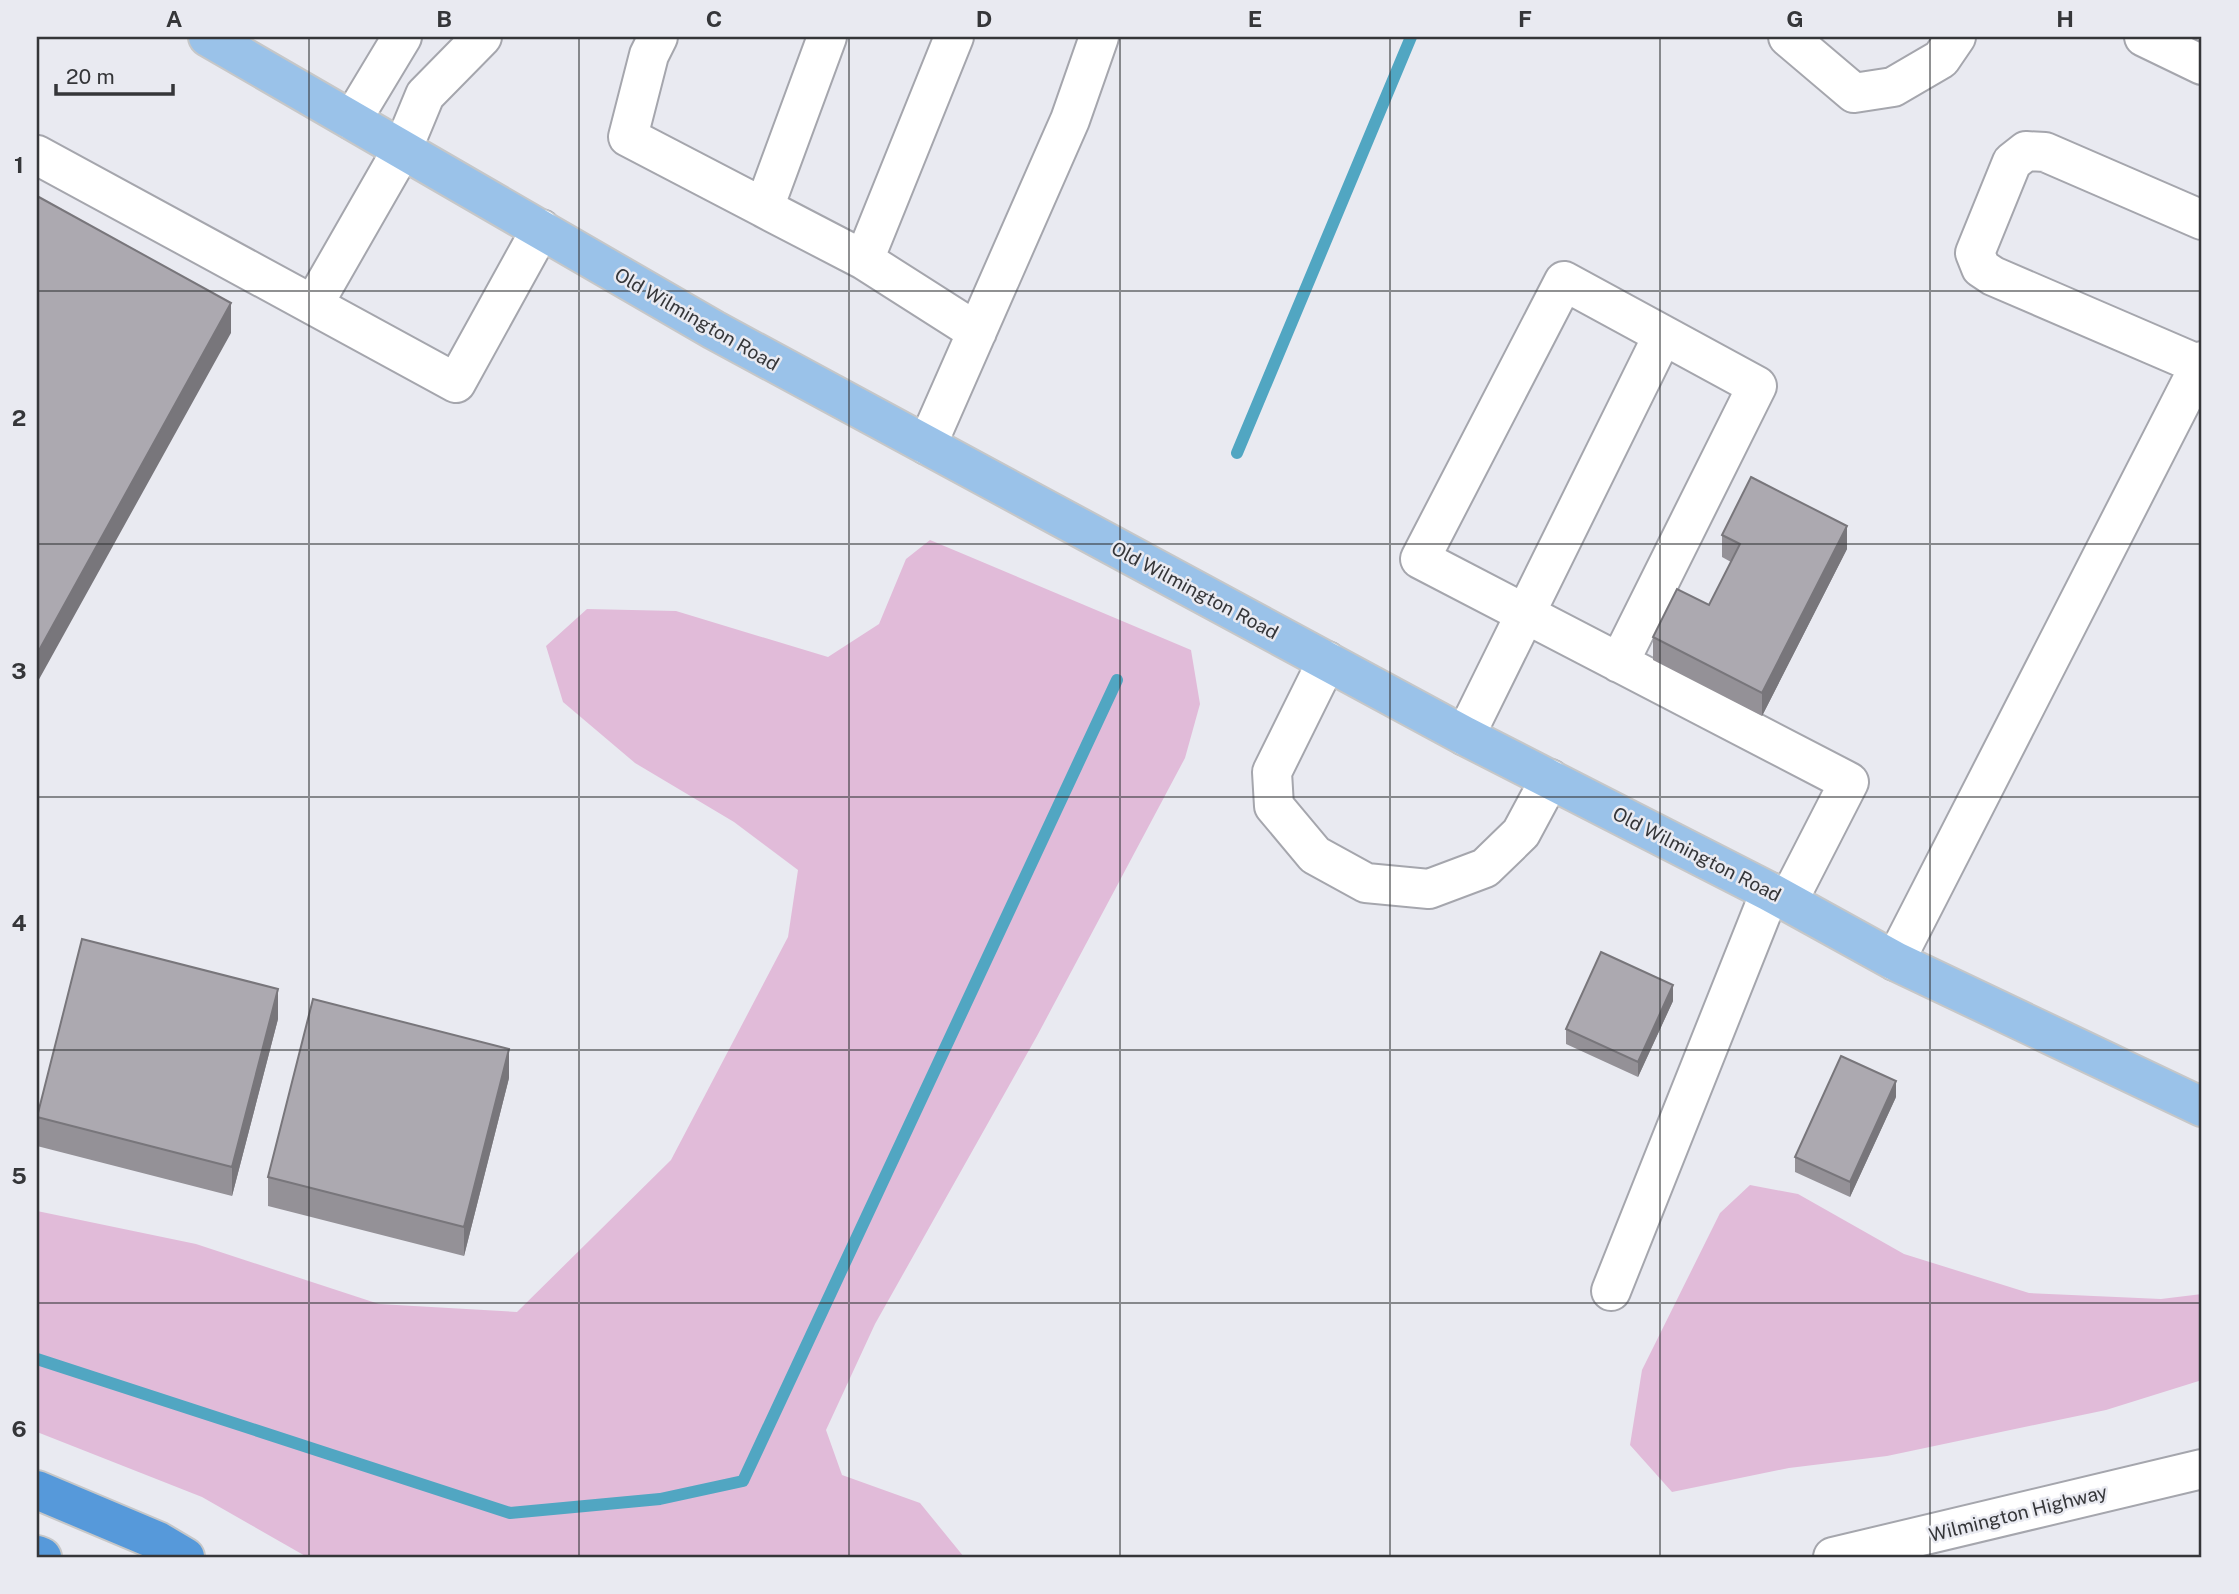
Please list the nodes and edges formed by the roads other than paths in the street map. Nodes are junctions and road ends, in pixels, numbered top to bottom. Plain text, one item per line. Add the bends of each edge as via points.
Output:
1 (208, 37) edge
2 (402, 37) edge
3 (482, 37) edge
4 (658, 37) edge
5 (827, 37) edge
6 (954, 37) edge
7 (1099, 37) edge
8 (1788, 37) edge
9 (1956, 37) edge
10 (2144, 37) edge
11 (2202, 65) edge
12 (352, 120) junction
13 (403, 148) junction
14 (37, 155) edge
15 (764, 208) junction
16 (2202, 220) edge
17 (541, 229) junction
18 (864, 260) junction
19 (313, 305) junction
20 (977, 332) junction
21 (1663, 335) junction
22 (2202, 364) edge
23 (927, 445) junction
24 (1525, 614) junction
25 (1327, 662) junction
26 (1619, 663) junction
27 (1465, 736) junction
28 (1550, 779) junction
29 (1779, 897) junction
30 (1895, 961) junction
31 (2202, 1107) edge
32 (1611, 1292) dead end
33 (2202, 1469) edge
34 (37, 1490) edge
35 (37, 1555) edge
36 (42, 1557) edge
37 (186, 1557) edge
38 (1833, 1557) edge

1 - 12 main road, Old Wilmington Road
2 - 12 street
3 - 13 street via 425,94
4 - 15 street via 628,137
5 - 15 street
6 - 18 street
7 - 20 street via 1070,120
8 - 9 street via 1854,93 1893,87 1941,59
10 - 11 street
12 - 13 main road, Old Wilmington Road
13 - 17 main road, Old Wilmington Road
13 - 19 street
14 - 19 street
15 - 18 street
16 - 22 street via 2045,152 2026,151 2012,162 1975,253 1981,268 1993,276
17 - 19 street via 456,383
17 - 23 main road, Old Wilmington Road via 714,330
18 - 20 street
20 - 23 street
21 - 24 street
21 - 24 street via 1564,281 1420,559
21 - 26 street via 1757,386
22 - 30 street
23 - 25 main road, Old Wilmington Road
24 - 26 street
24 - 27 street
25 - 27 main road, Old Wilmington Road
25 - 28 street via 1272,772 1274,806 1315,855 1366,883 1429,889 1485,868 1521,832
26 - 29 street via 1849,782
27 - 28 main road, Old Wilmington Road
28 - 29 main road, Old Wilmington Road
29 - 30 main road, Old Wilmington Road
29 - 32 street
30 - 31 main road, Old Wilmington Road
33 - 38 street, Wilmington Highway
34 - 37 highway
35 - 36 highway

